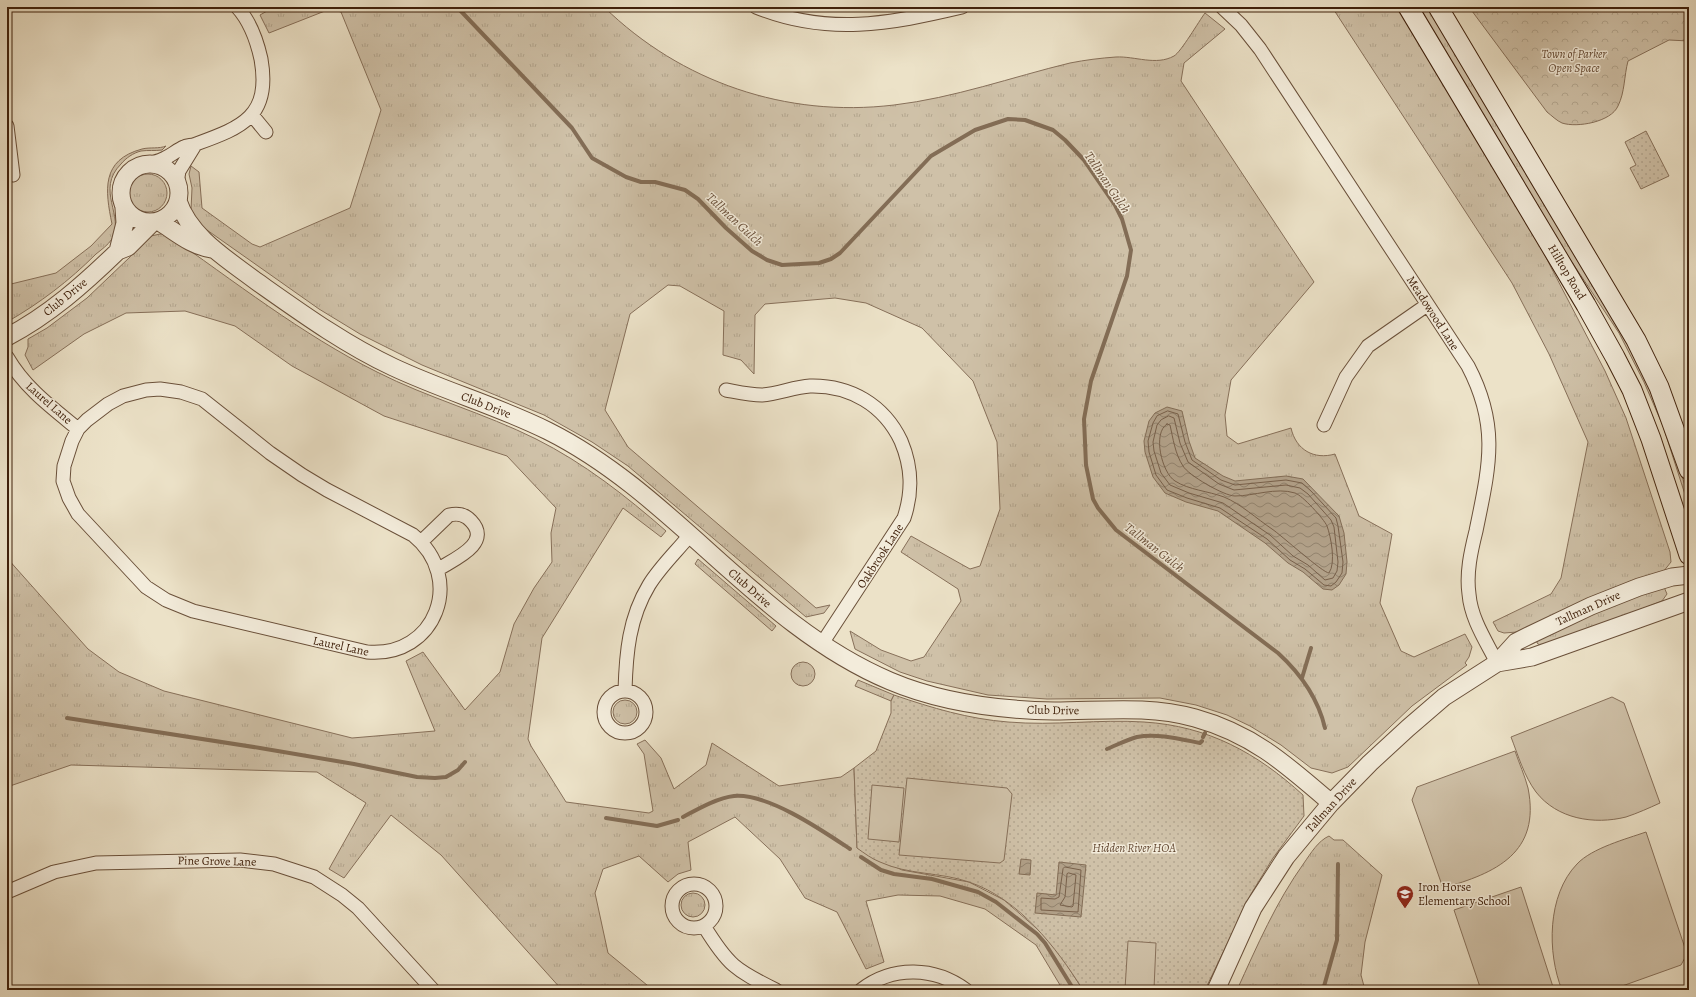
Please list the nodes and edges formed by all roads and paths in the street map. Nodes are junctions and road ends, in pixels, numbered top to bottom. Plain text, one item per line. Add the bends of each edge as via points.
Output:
1 (237, 7) edge
2 (756, 7) edge
3 (962, 7) edge
4 (1222, 7) edge
5 (1408, 7) edge
6 (1438, 7) edge
7 (252, 115) junction
8 (7, 126) edge
9 (266, 132) dead end
10 (195, 145) junction
11 (148, 164) junction
12 (13, 175) dead end
13 (177, 183) junction
14 (178, 200) junction
15 (124, 208) junction
16 (156, 222) junction
17 (212, 249) junction
18 (118, 251) junction
19 (1427, 305) junction
20 (7, 337) edge
21 (7, 357) edge
22 (726, 390) dead end
23 (1324, 425) dead end
24 (78, 429) junction
25 (1689, 470) edge
26 (690, 535) junction
27 (421, 542) junction
28 (1689, 555) edge
29 (437, 570) junction
30 (1689, 575) edge
31 (1689, 601) edge
32 (821, 645) junction
33 (1497, 663) junction
34 (625, 691) dead end
35 (1331, 803) junction
36 (7, 892) edge
37 (704, 926) dead end
38 (433, 990) edge
39 (776, 990) edge
40 (861, 990) edge
41 (966, 990) edge
42 (1216, 990) edge

1 - 7 street via 254,35 262,69 262,97
2 - 3 street via 808,22 858,25 904,21
4 - 19 street, Meadowood Lane via 1241,25 1260,49
5 - 28 main road, Hilltop Road via 1586,305 1632,390
6 - 25 main road, Hilltop Road via 1636,340 1659,387
7 - 9 street
7 - 10 street via 237,126
8 - 12 street
10 - 11 street via 184,146 166,158
10 - 13 street via 179,171
11 - 13 street via 164,167
11 - 15 street via 135,168 122,182 120,195
13 - 14 street
14 - 16 street via 171,213
14 - 17 street, Club Drive via 182,214
15 - 16 street via 136,219
15 - 18 street via 126,223
16 - 17 street, Club Drive via 196,245
16 - 18 street, Club Drive via 128,246
17 - 26 street, Club Drive via 317,324 358,349 410,374 520,418 575,446 629,484
18 - 20 street, Club Drive via 70,295
19 - 23 street via 1368,346 1346,377
19 - 33 street, Meadowood Lane via 1468,366 1480,389 1486,414 1490,435 1489,464 1470,558 1468,588 1470,604 1477,623
21 - 24 street, Laurel Lane via 31,390
22 - 32 street, Oakbrook Lane via 762,395 809,386 852,393 866,400 884,415 897,432 909,461 910,497 904,518
24 - 27 street, Laurel Lane via 98,410 124,396 160,389 188,394 208,403 302,475
24 - 29 street, Laurel Lane via 63,475 74,508 82,520 146,587 182,607 352,650 382,653 405,646 423,634 429,626 440,597
26 - 32 street, Club Drive via 787,620
26 - 34 street via 652,580 638,607 628,642
27 - 29 street, Laurel Lane
27 - 29 street via 449,515 461,514 474,523 477,535 474,545 468,552
30 - 33 street, Tallman Drive via 1672,577 1639,587 1580,611 1516,642
31 - 33 street, Tallman Drive via 1532,657
32 - 35 street, Club Drive via 889,681 966,704 1054,711 1163,711 1198,719 1235,733 1263,748
33 - 35 street, Tallman Drive via 1432,707 1374,758
35 - 42 street, Tallman Drive via 1266,886 1250,914
36 - 38 street, Pine Grove Lane via 54,872 96,863 240,860 274,864 310,876 342,895 358,908
37 - 39 street via 732,966 744,975
40 - 41 street via 885,977 914,971 938,975

